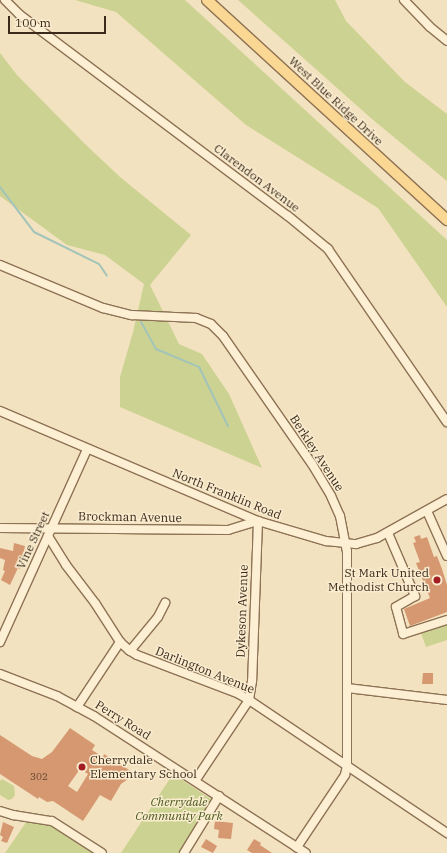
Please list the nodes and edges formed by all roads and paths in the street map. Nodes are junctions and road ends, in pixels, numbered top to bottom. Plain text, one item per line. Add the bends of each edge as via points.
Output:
1 (5, 0) edge
2 (207, 0) edge
3 (404, 0) edge
4 (447, 41) edge
5 (447, 220) edge
6 (0, 265) edge
7 (0, 411) edge
8 (447, 422) edge
9 (87, 449) junction
10 (447, 499) edge
11 (427, 511) junction
12 (258, 522) junction
13 (0, 528) edge
14 (50, 532) junction
15 (388, 533) junction
16 (346, 544) junction
17 (447, 556) edge
18 (165, 603) dead end
19 (447, 620) edge
20 (0, 642) edge
21 (120, 642) junction
22 (130, 651) junction
23 (0, 674) edge
24 (347, 688) junction
25 (249, 700) junction
26 (447, 700) edge
27 (77, 707) junction
28 (347, 766) junction
29 (196, 781) junction
30 (219, 796) junction
31 (0, 811) edge
32 (447, 833) edge
33 (297, 847) junction
34 (102, 853) edge
35 (184, 853) edge
36 (306, 853) edge

1 - 8 street, Clarendon Avenue via 20,15 288,216 328,249
2 - 5 main road, West Blue Ridge Drive
3 - 4 street
6 - 16 street, Berkley Avenue via 103,308 132,315 196,318 210,324 223,336 325,485 338,511
7 - 9 street, North Franklin Road
9 - 12 street, North Franklin Road
9 - 14 street, Vine Street
10 - 11 street, North Franklin Road
11 - 15 street, North Franklin Road
11 - 17 street
12 - 14 street, Brockman Avenue via 228,530
12 - 16 street, North Franklin Road
12 - 25 street, Dykeson Avenue via 252,682
13 - 14 street, Brockman Avenue
14 - 20 street, Vine Street
14 - 21 street, Darlington Avenue
15 - 16 street, North Franklin Road via 368,542
15 - 19 street via 415,596 396,607 403,634
16 - 24 street, Berkley Avenue
18 - 22 street via 158,616
21 - 22 street, Darlington Avenue
21 - 27 street
22 - 25 street, Darlington Avenue
23 - 27 street, Perry Road via 36,687
24 - 26 street
24 - 28 street, Berkley Avenue
25 - 28 street, Darlington Avenue
25 - 29 street, Dykeson Avenue
27 - 29 street, Perry Road
28 - 32 street, Darlington Avenue
28 - 33 street, Berkley Avenue via 345,775
29 - 30 street, Perry Road
30 - 33 street, Perry Road
30 - 35 street
31 - 34 street via 52,821
33 - 36 street, Perry Road

